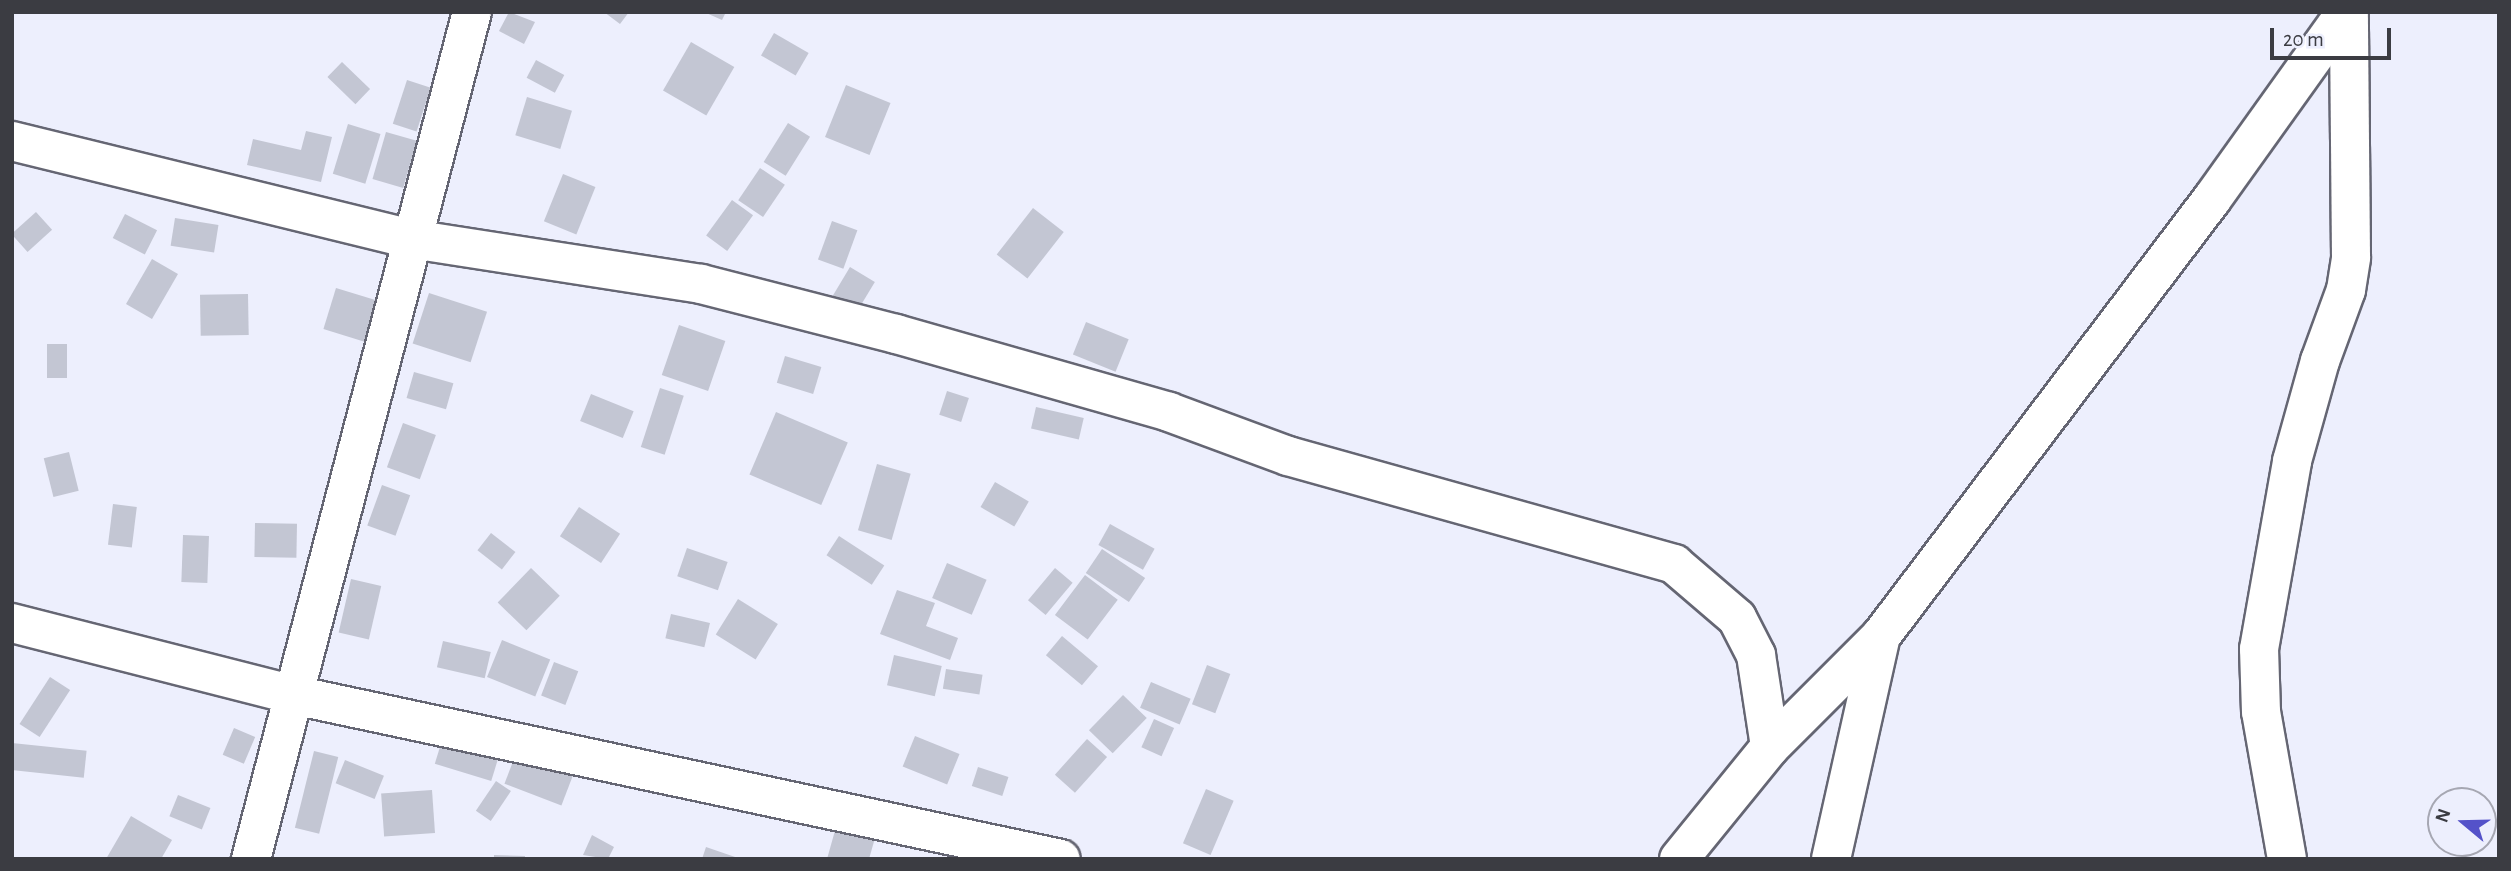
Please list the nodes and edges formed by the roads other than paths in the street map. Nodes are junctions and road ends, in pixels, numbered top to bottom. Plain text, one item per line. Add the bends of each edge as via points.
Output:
1 (472, 12) edge
2 (2347, 12) edge
3 (12, 141) edge
4 (411, 239) junction
5 (12, 623) edge
6 (1881, 636) junction
7 (295, 695) junction
8 (1770, 747) junction
9 (251, 859) edge
10 (1060, 859) edge
11 (1679, 859) edge
12 (1831, 859) edge
13 (2287, 859) edge

1 - 4 street
2 - 6 street via 2212,199
2 - 13 street via 2350,268 2292,461 2259,649 2261,712
3 - 4 street
4 - 7 street
4 - 8 street via 701,284 896,334 1168,412 1288,456 1674,564 1737,618 1756,655
5 - 7 street
6 - 8 street
6 - 12 street
7 - 9 street
7 - 10 street
8 - 11 street

